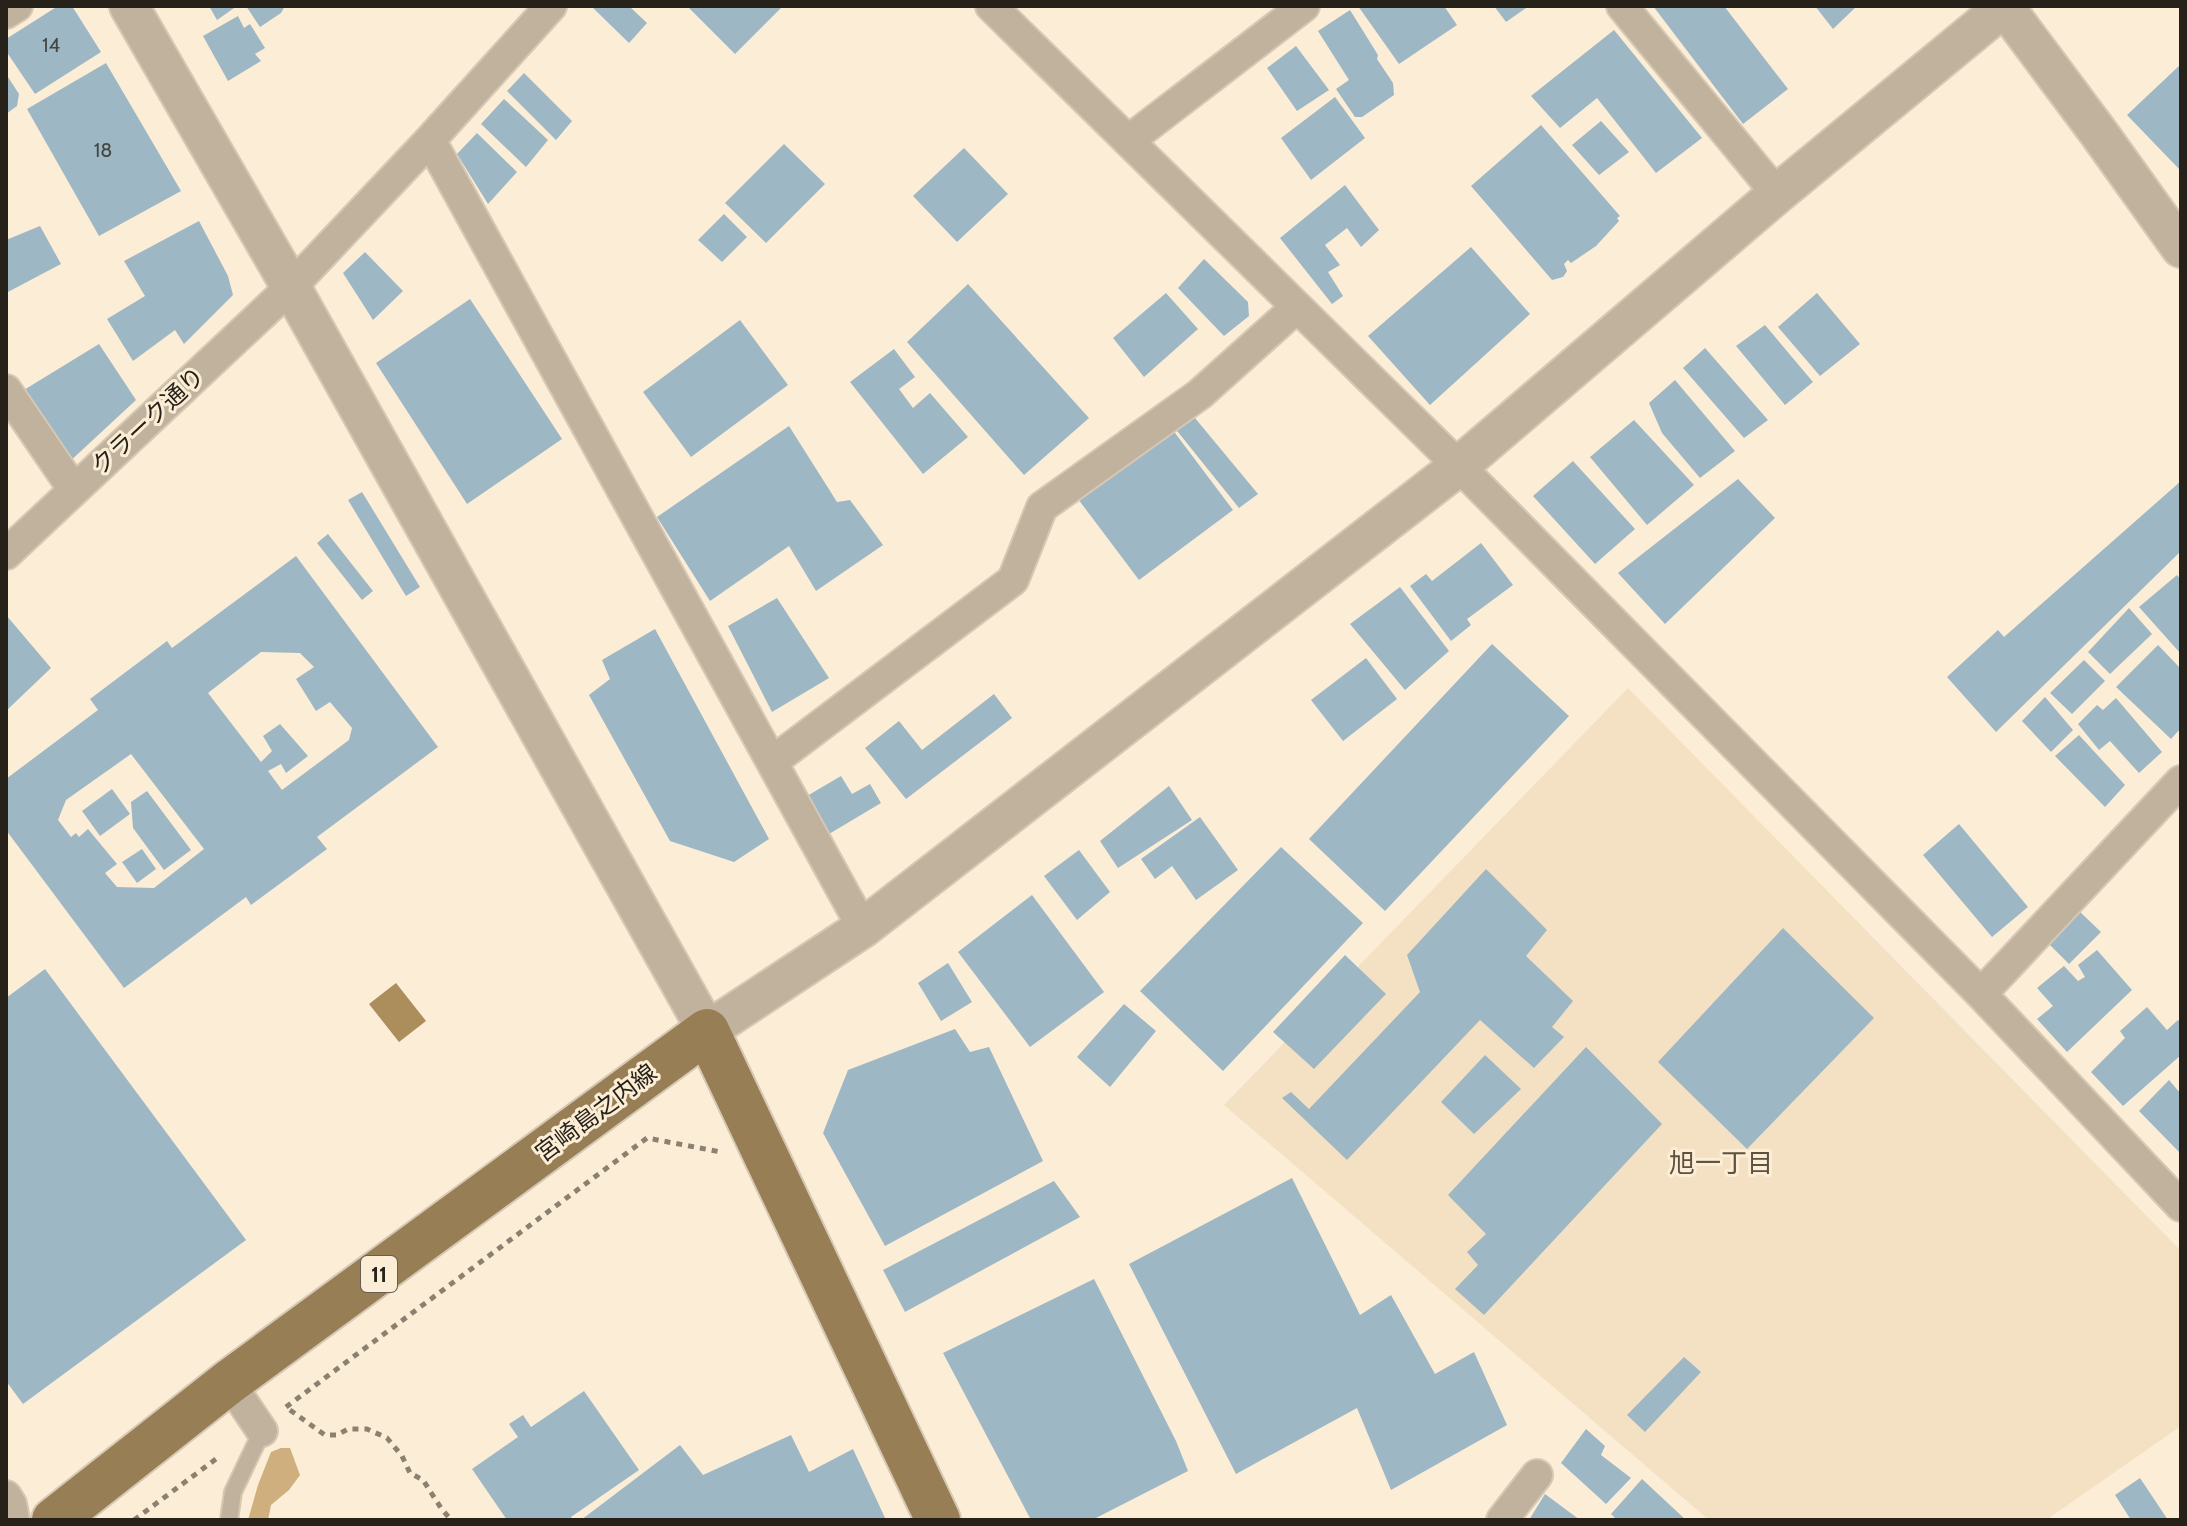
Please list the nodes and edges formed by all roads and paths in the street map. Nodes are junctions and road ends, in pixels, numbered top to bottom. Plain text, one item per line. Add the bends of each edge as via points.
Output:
1 (17, 6) edge
2 (129, 6) edge
3 (991, 6) edge
4 (1304, 6) edge
5 (1622, 6) edge
6 (2004, 6) edge
7 (549, 7) edge
8 (6, 13) edge
9 (430, 140) junction
10 (1128, 141) junction
11 (1777, 194) junction
12 (2181, 248) edge
13 (291, 287) junction
14 (1297, 307) junction
15 (6, 390) edge
16 (1459, 466) junction
17 (74, 490) junction
18 (6, 554) edge
19 (772, 762) junction
20 (2181, 781) edge
21 (863, 928) junction
22 (1981, 994) junction
23 (707, 1031) junction
24 (722, 1152) dead end
25 (2181, 1206) edge
26 (229, 1382) junction
27 (286, 1407) junction
28 (261, 1429) junction
29 (1537, 1475) dead end
30 (6, 1496) edge
31 (14, 1520) edge
32 (54, 1520) edge
33 (134, 1520) edge
34 (229, 1520) edge
35 (451, 1520) edge
36 (938, 1520) edge
37 (1502, 1520) edge

1 - 8 street
2 - 13 street
3 - 10 street
4 - 10 street
5 - 11 street
6 - 11 street
6 - 12 street
7 - 9 street, クラーク通り
9 - 13 street, クラーク通り
9 - 19 street
10 - 14 street
11 - 16 street
13 - 17 street, クラーク通り
13 - 23 street
14 - 16 street
14 - 19 street via 1200,394 1042,507 1013,580
15 - 17 street
16 - 21 street
16 - 22 street
17 - 18 street, クラーク通り
19 - 21 street
20 - 22 street
21 - 23 street
22 - 25 street
23 - 26 main road, 宮崎島之内線 / 11
23 - 36 main road
24 - 27 path via 647,1138
26 - 28 street
26 - 32 main road, 宮崎島之内線 / 11
27 - 28 path
27 - 35 path via 325,1435 367,1429 387,1438
28 - 33 path
28 - 34 lane via 233,1492
29 - 37 street
30 - 31 street

